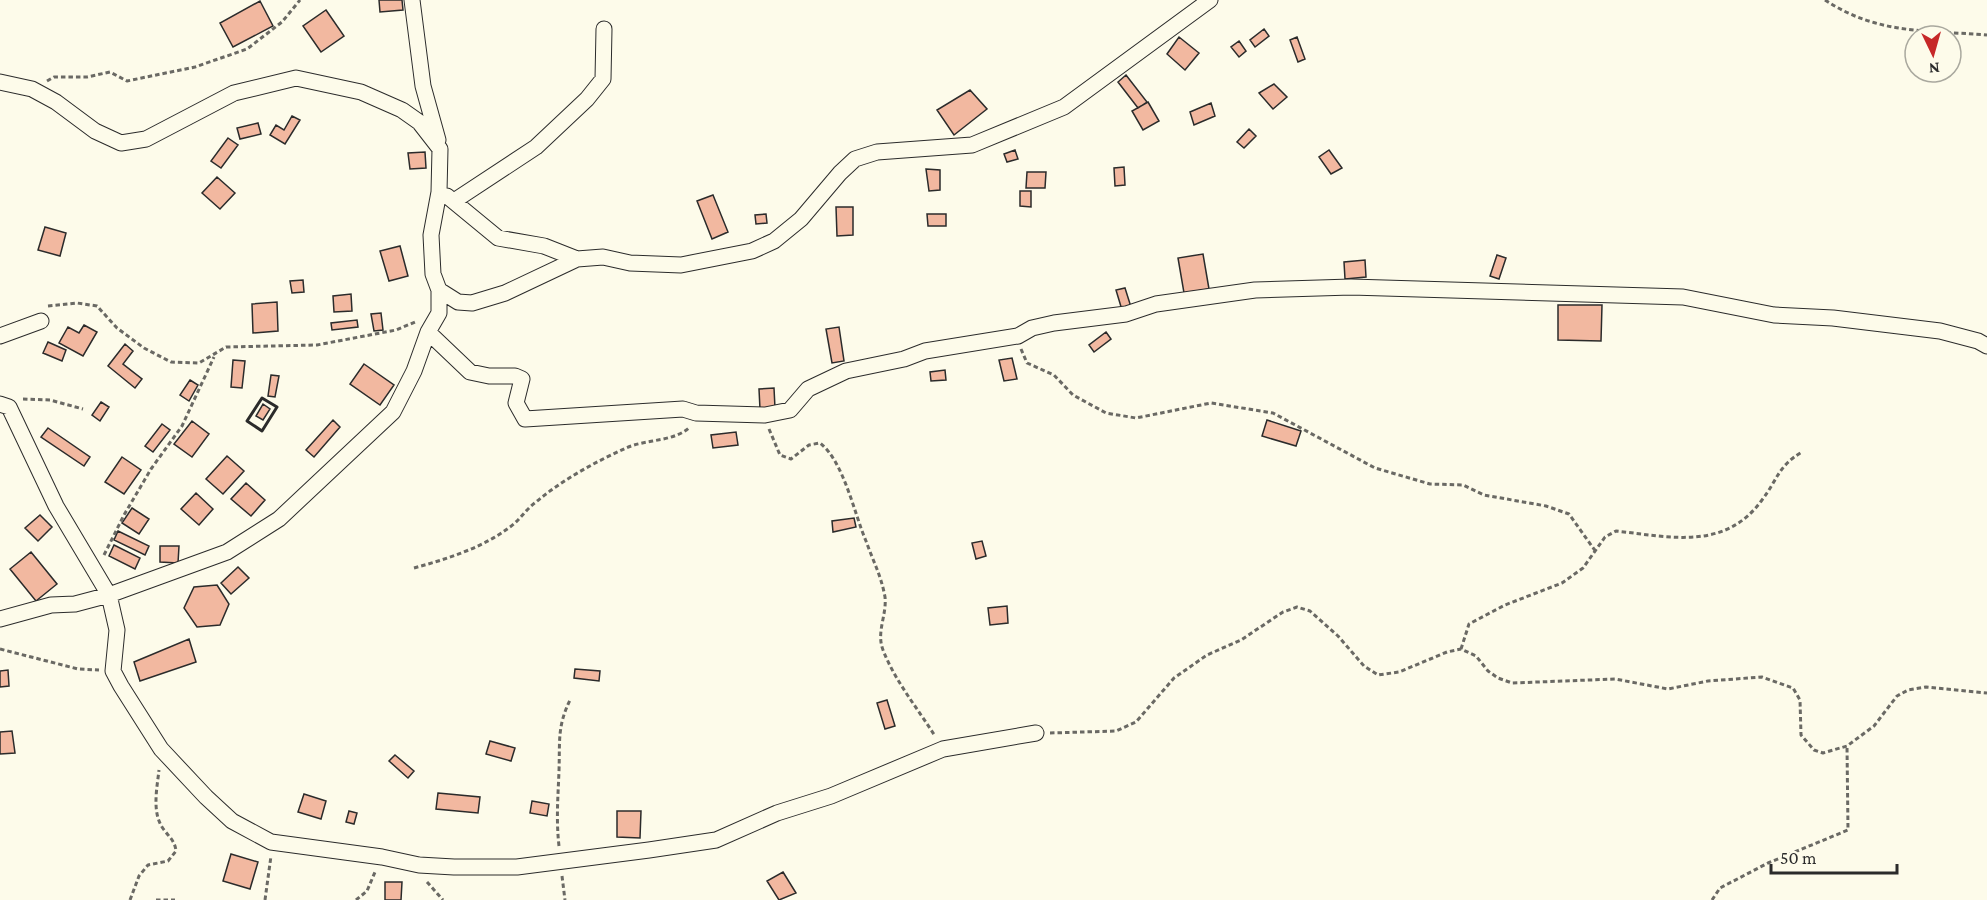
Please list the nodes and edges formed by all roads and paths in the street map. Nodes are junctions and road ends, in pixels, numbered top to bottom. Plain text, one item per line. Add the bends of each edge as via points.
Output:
1 (412, 0) edge
2 (1210, 0) edge
3 (1826, 0) edge
4 (298, 1) edge
5 (604, 29) dead end
6 (1987, 35) edge
7 (0, 82) edge
8 (32, 89) junction
9 (440, 149) junction
10 (439, 192) junction
11 (454, 201) junction
12 (577, 259) junction
13 (439, 290) junction
14 (439, 313) junction
15 (42, 314) joint
16 (428, 332) junction
17 (0, 336) edge
18 (1018, 336) junction
19 (1987, 346) edge
20 (214, 356) junction
21 (4, 406) edge
22 (83, 409) dead end
23 (705, 413) junction
24 (765, 415) junction
25 (1803, 452) dead end
26 (1596, 552) junction
27 (105, 561) dead end
28 (414, 568) dead end
29 (109, 595) junction
30 (0, 619) edge
31 (0, 649) edge
32 (1461, 649) junction
33 (113, 670) junction
34 (1987, 693) edge
35 (571, 698) dead end
36 (1036, 734) joint
37 (1847, 746) junction
38 (161, 749) junction
39 (943, 749) junction
40 (271, 842) junction
41 (382, 857) junction
42 (561, 860) junction
43 (130, 900) edge
44 (156, 900) edge
45 (175, 900) edge
46 (265, 900) edge
47 (357, 900) edge
48 (565, 900) edge
49 (1712, 900) edge

1 - 9 street via 423,86
2 - 12 street via 1064,107 972,145 877,152 855,159 801,219 774,241 752,251 681,265 630,263 603,257
3 - 6 path via 1866,22 1888,28
4 - 8 path via 282,22 247,49 195,67 127,81 110,72 54,77
5 - 11 street via 603,79 587,99 536,147
7 - 8 street
8 - 9 street via 95,131 121,143 146,139 234,93 296,78 361,92 402,110 419,122
9 - 10 street
10 - 11 street
10 - 13 street via 431,235 433,274
11 - 12 street via 498,238 544,246
12 - 13 street via 505,293 472,303 458,302
13 - 14 street
14 - 16 street
14 - 20 path via 396,330 317,345 226,347
15 - 17 street
15 - 20 path via 77,303 97,306 117,328 171,362 200,363
16 - 23 street via 470,372 522,380 516,404 525,419 683,409
16 - 29 street via 393,412 279,519 227,552
18 - 19 street via 1032,328 1126,314 1156,304 1265,289 1351,287 1683,297 1774,315 1940,331
18 - 24 street via 925,351 846,371 808,389 790,410
18 - 26 path via 1027,363 1054,375 1073,395 1106,414 1136,418 1211,403 1273,413 1375,468 1430,484 1464,485 1484,495 1569,514
20 - 27 path via 182,426 151,469 104,551
21 - 22 path via 34,399
21 - 29 street via 56,507
23 - 24 street
23 - 28 path via 686,431 640,441 579,473 534,503 508,528 455,557
24 - 39 path via 780,455 791,459 809,445 820,443 828,449 878,566 885,599 880,627 882,648
25 - 26 path via 1784,462 1771,489 1751,515 1729,530 1698,539 1616,531 1605,537
26 - 32 path via 1562,584 1505,605 1469,624
29 - 30 street via 75,604 51,604
29 - 33 street via 117,630
31 - 33 path via 78,669
32 - 36 path via 1399,672 1378,675 1364,666 1310,611 1297,607 1207,655 1174,678 1136,722 1116,731
32 - 37 path via 1498,678 1512,683 1615,679 1668,689 1762,677 1793,688 1800,700 1801,735 1814,750 1823,753
33 - 38 street
34 - 37 path via 1926,687 1908,690 1897,696 1874,726
35 - 42 path via 560,724 557,748
36 - 39 street
37 - 49 path via 1848,830 1768,863 1720,888
38 - 40 street via 232,821
38 - 43 path via 157,807 160,825 176,844 176,851 168,861 148,865
39 - 42 street via 716,840
40 - 41 street
40 - 46 path
41 - 42 street via 454,867 517,867
41 - 47 path via 367,891
42 - 48 path
44 - 45 path

